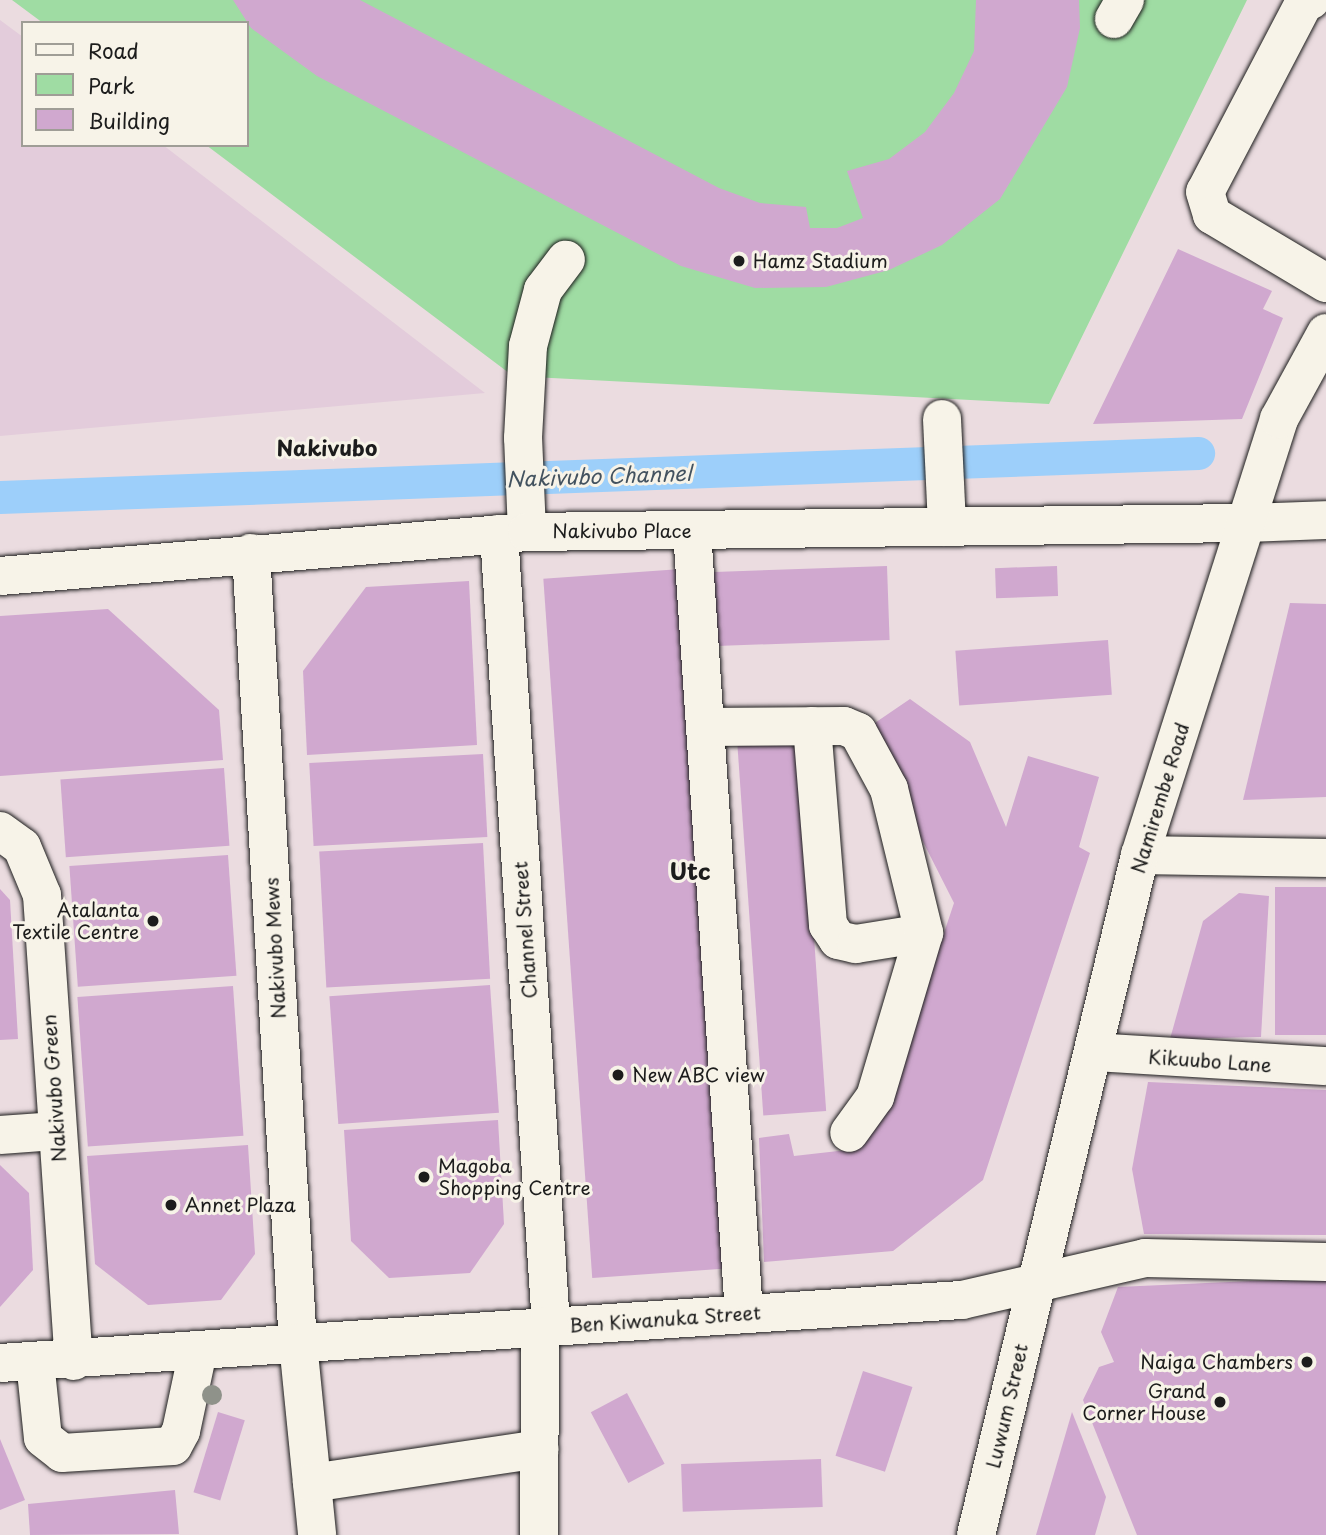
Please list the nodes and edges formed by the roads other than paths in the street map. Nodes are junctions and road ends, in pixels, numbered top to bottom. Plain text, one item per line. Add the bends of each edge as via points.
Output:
1 (1311, 0) edge
2 (566, 260) dead end
3 (1326, 283) edge
4 (1326, 333) edge
5 (942, 419) dead end
6 (1326, 520) edge
7 (1246, 523) junction
8 (947, 527) junction
9 (692, 531) junction
10 (513, 533) junction
11 (251, 553) junction
12 (0, 576) edge
13 (812, 726) junction
14 (705, 727) junction
15 (0, 831) edge
16 (1140, 855) junction
17 (1326, 858) edge
18 (924, 933) junction
19 (1094, 1052) junction
20 (1326, 1066) edge
21 (56, 1131) junction
22 (849, 1133) dead end
23 (0, 1135) edge
24 (1326, 1262) edge
25 (1041, 1278) junction
26 (744, 1314) junction
27 (546, 1326) junction
28 (298, 1343) junction
29 (198, 1351) junction
30 (74, 1360) junction
31 (18, 1362) edge
32 (539, 1449) junction
33 (312, 1483) junction
34 (317, 1535) edge
35 (539, 1535) edge
36 (976, 1535) edge

1 - 3 main road via 1304,3 1205,192 1212,215
2 - 10 main road, Channel Street via 542,290 528,346 524,491
4 - 7 main road, Namirembe Road via 1279,419
5 - 8 main road
6 - 7 main road, Nakivubo Place
7 - 8 main road, Nakivubo Place
7 - 16 main road, Namirembe Road
8 - 9 main road, Nakivubo Place
9 - 10 main road, Nakivubo Place
9 - 14 main road
10 - 11 main road, Nakivubo Place
10 - 27 main road, Channel Street
11 - 12 main road, Nakivubo Place
11 - 28 main road, Nakivubo Mews
13 - 14 main road
13 - 18 main road via 858,732 889,789
13 - 18 main road via 828,925 838,940 856,944
14 - 26 main road
15 - 21 main road, Nakivubo Green via 22,846 42,895
16 - 17 main road
16 - 19 main road, Namirembe Road
18 - 22 main road via 875,1097
19 - 20 main road, Kikuubo Lane
19 - 25 main road, Namirembe Road
21 - 23 main road
21 - 30 main road, Nakivubo Green
24 - 25 main road, Ben Kiwanuka Street via 1145,1258
25 - 26 main road, Ben Kiwanuka Street via 962,1300
25 - 36 main road, Luwum Street
26 - 27 main road, Ben Kiwanuka Street
27 - 28 main road, Ben Kiwanuka Street
27 - 32 main road, Channel Street
28 - 29 main road, Ben Kiwanuka Street
28 - 33 main road, Nakivubo Mews
29 - 30 main road, Ben Kiwanuka Street
29 - 31 main road via 181,1431 173,1446 62,1453 43,1438
30 - 31 main road, Ben Kiwanuka Street
32 - 33 main road
32 - 35 main road, Channel Street
33 - 34 main road, Nakivubo Mews

